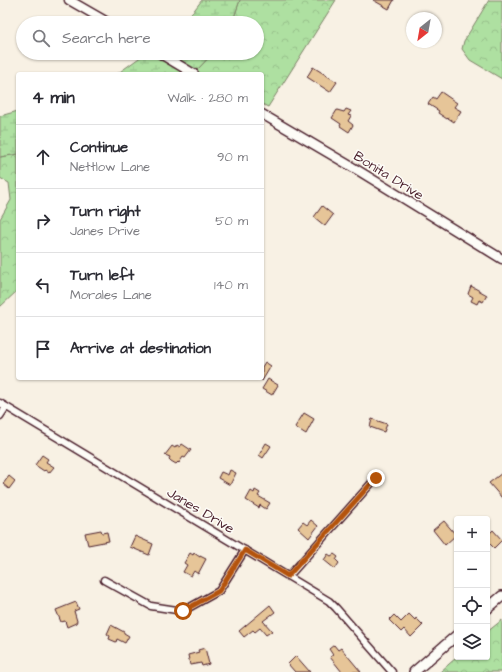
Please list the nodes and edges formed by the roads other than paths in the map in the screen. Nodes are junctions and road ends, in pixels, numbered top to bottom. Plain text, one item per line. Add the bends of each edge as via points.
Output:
1 (69, 0) edge
2 (97, 16) edge
3 (171, 60) edge
4 (191, 72) edge
5 (264, 115) edge
6 (502, 259) edge
7 (3, 405) edge
8 (0, 416) edge
9 (376, 478) dead end
10 (245, 550) junction
11 (288, 576) junction
12 (104, 580) dead end
13 (502, 596) edge
14 (490, 606) edge
15 (454, 638) edge
16 (392, 672) edge
17 (414, 672) edge

1 - 2 street
3 - 4 street
5 - 6 street, Bonita Drive via 359,170
7 - 8 street
7 - 10 street, Janes Drive
9 - 11 street
10 - 11 street, Janes Drive
10 - 12 street via 219,591 183,611 151,606
11 - 16 street, Janes Drive via 336,608
13 - 14 main road
15 - 17 main road

